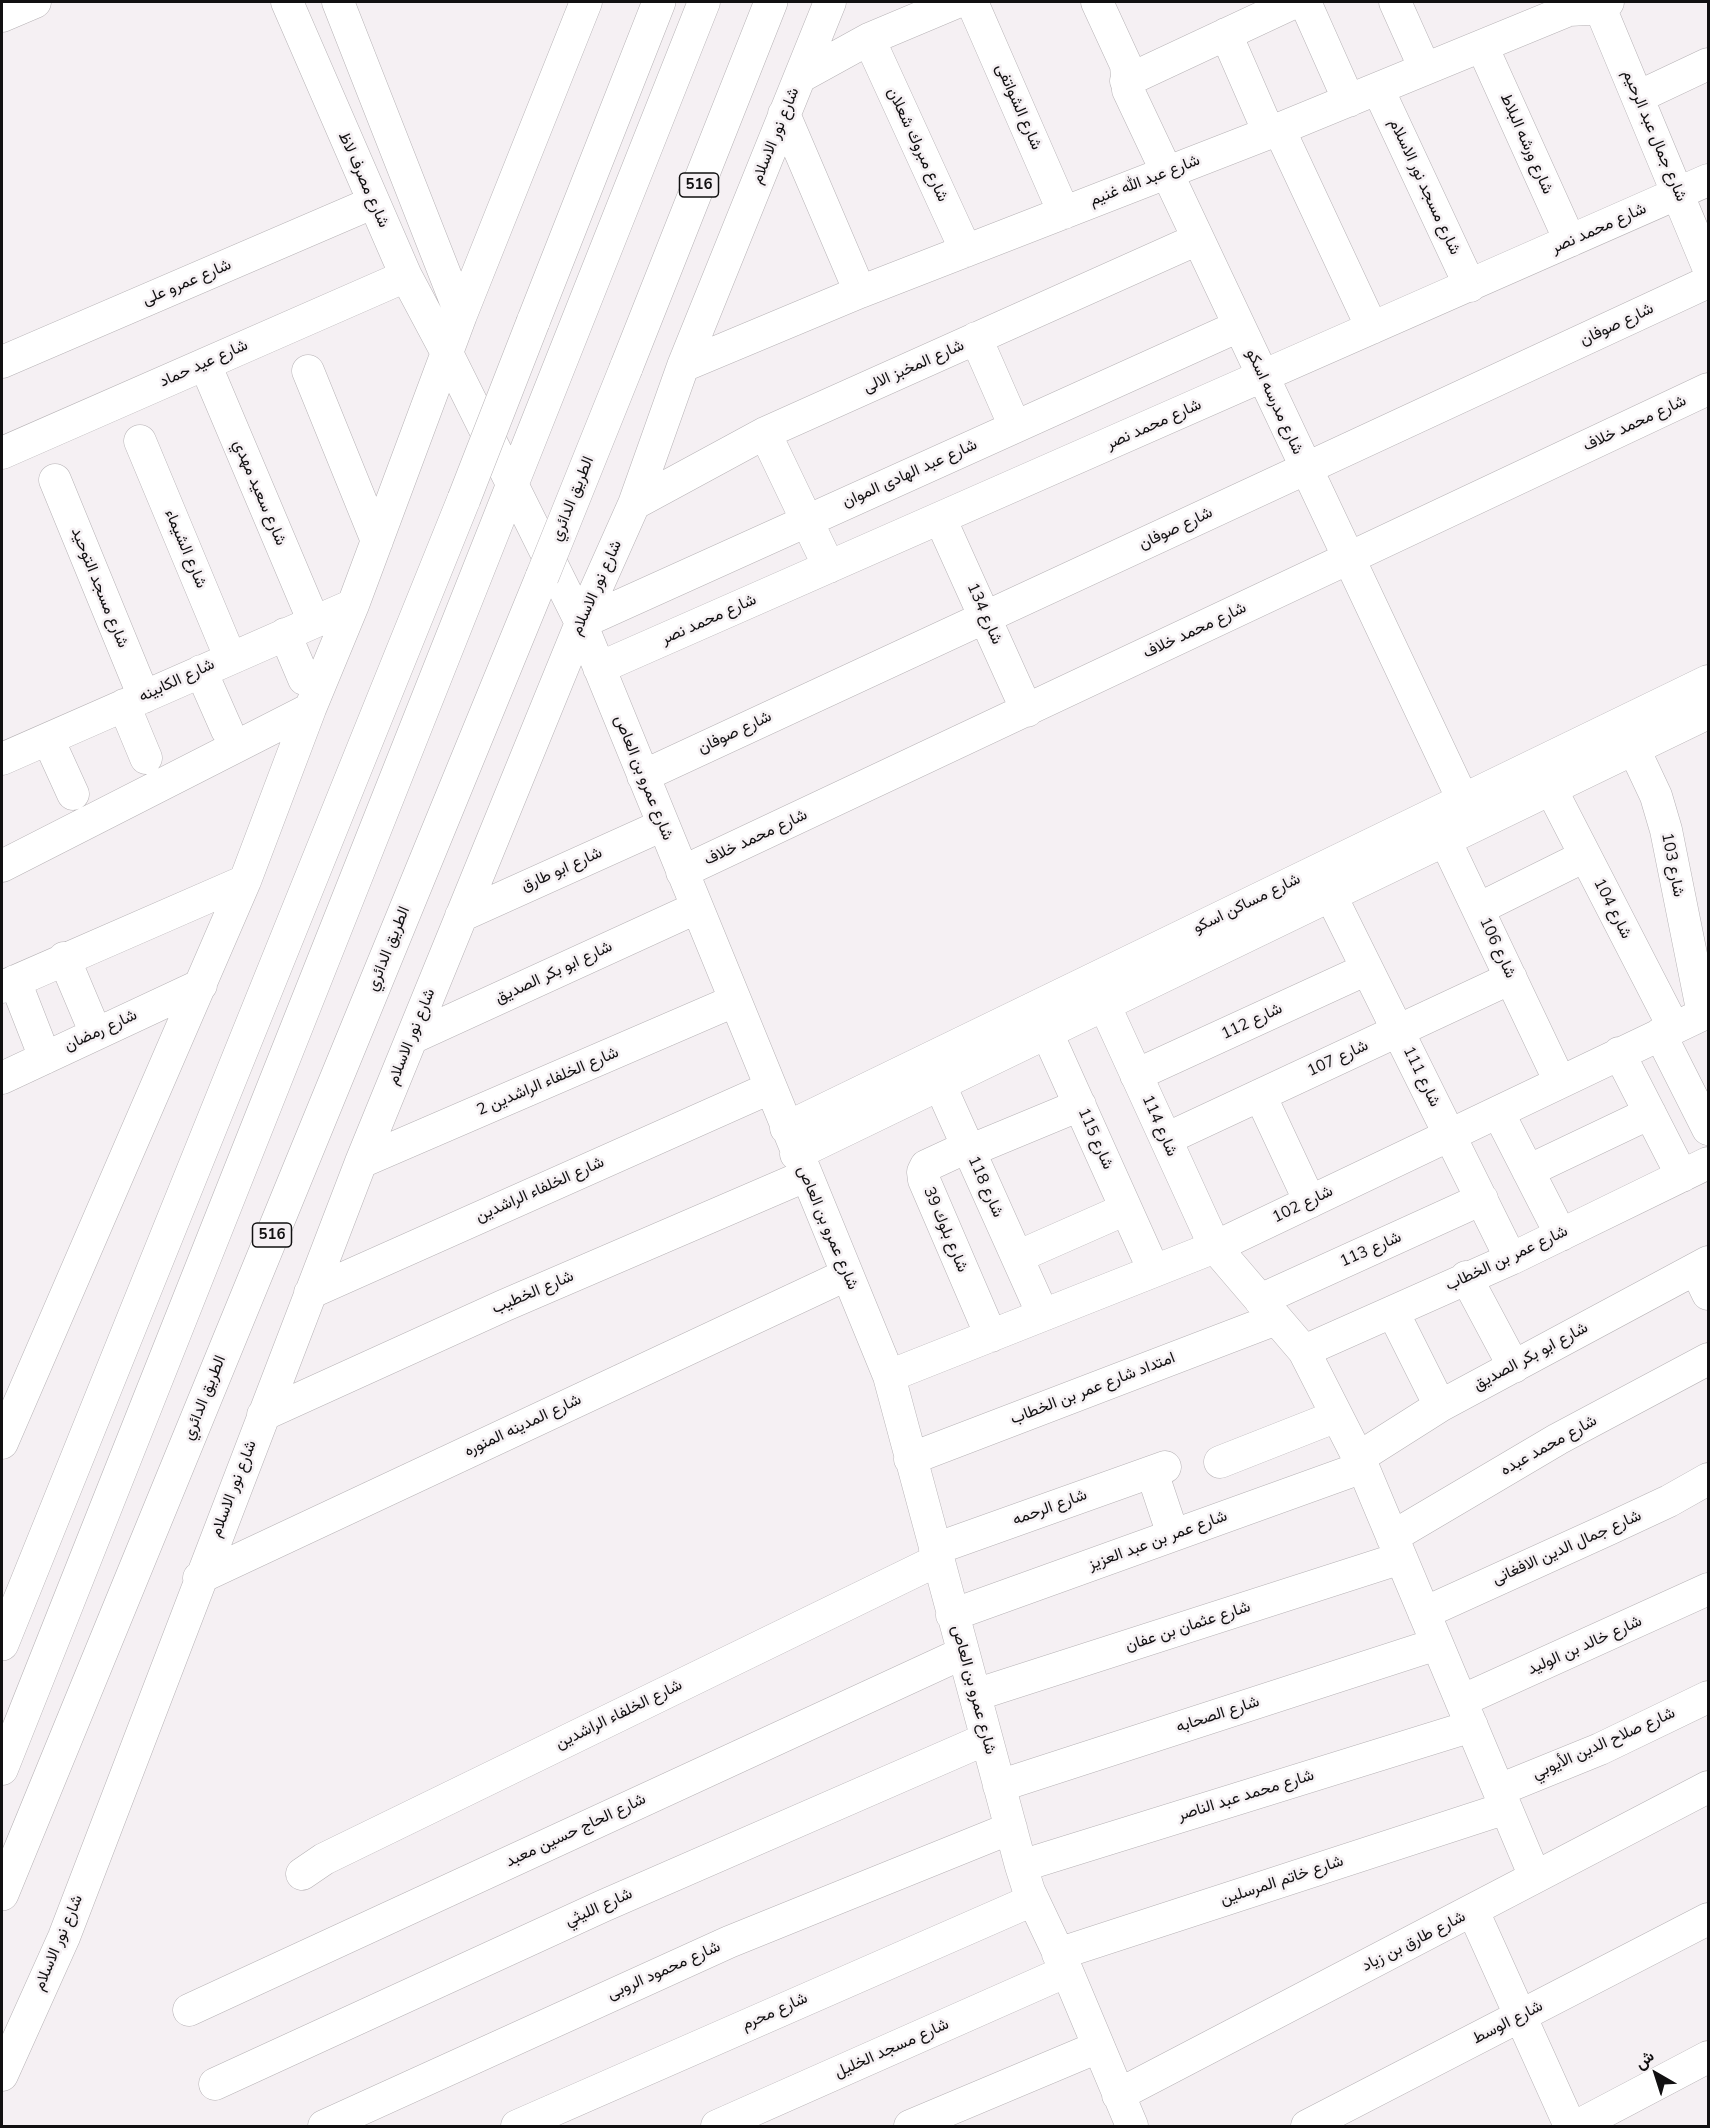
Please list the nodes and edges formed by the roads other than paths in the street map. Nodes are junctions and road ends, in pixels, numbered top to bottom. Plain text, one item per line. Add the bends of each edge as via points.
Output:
1 (35, 2) edge
2 (287, 2) edge
3 (338, 2) edge
4 (586, 2) edge
5 (659, 2) edge
6 (704, 2) edge
7 (771, 2) edge
8 (830, 2) edge
9 (957, 2) edge
10 (972, 2) edge
11 (1097, 2) edge
12 (1295, 2) edge
13 (1305, 2) edge
14 (1395, 2) edge
15 (1604, 3) edge
16 (2, 16) edge
17 (1226, 34) junction
18 (869, 39) junction
19 (1482, 46) junction
20 (1708, 64) edge
21 (1425, 69) junction
22 (800, 77) junction
23 (1126, 81) junction
24 (1378, 88) junction
25 (1638, 97) junction
26 (1349, 101) junction
27 (784, 114) junction
28 (1274, 131) junction
29 (1167, 173) junction
30 (1708, 180) edge
31 (1678, 194) junction
32 (372, 203) junction
33 (1064, 213) junction
34 (1198, 239) junction
35 (1570, 242) junction
36 (966, 251) junction
37 (1708, 267) edge
38 (406, 276) junction
39 (1708, 282) edge
40 (1470, 286) junction
41 (860, 292) junction
42 (461, 315) junction
43 (1239, 326) junction
44 (1372, 328) junction
45 (976, 339) junction
46 (448, 355) junction
47 (2, 362) edge
48 (205, 364) junction
49 (683, 366) junction
50 (308, 371) dead end
51 (1262, 377) junction
52 (1708, 389) edge
53 (1015, 427) junction
54 (765, 433) junction
55 (140, 441) dead end
56 (2, 453) edge
57 (1306, 469) junction
58 (55, 480) dead end
59 (634, 504) junction
60 (940, 518) junction
61 (807, 520) junction
62 (377, 541) junction
63 (1348, 559) junction
64 (829, 567) junction
65 (353, 605) junction
66 (985, 618) junction
67 (314, 622) junction
68 (581, 623) junction
69 (285, 633) junction
70 (230, 657) junction
71 (599, 668) junction
72 (201, 670) junction
73 (1708, 681) edge
74 (307, 694) junction
75 (134, 701) junction
76 (1027, 711) junction
77 (1708, 713) edge
78 (227, 730) dead end
79 (1628, 736) junction
80 (48, 739) junction
81 (4, 752) edge
82 (146, 758) dead end
83 (643, 776) junction
84 (1551, 789) junction
85 (72, 794) dead end
86 (1463, 800) junction
87 (663, 825) junction
88 (1439, 828) junction
89 (1585, 856) junction
90 (2, 866) edge
91 (682, 872) junction
92 (245, 881) junction
93 (1331, 896) junction
94 (696, 908) junction
95 (1478, 909) junction
96 (461, 916) junction
97 (1212, 937) junction
98 (64, 958) junction
99 (1367, 969) junction
100 (1511, 978) junction
101 (8, 984) edge
102 (201, 985) junction
103 (734, 1001) junction
104 (1104, 1004) junction
105 (1706, 1013) edge
106 (1041, 1020) junction
107 (1398, 1031) junction
108 (1667, 1031) junction
109 (96, 1034) junction
110 (412, 1038) junction
111 (1619, 1053) junction
112 (45, 1058) junction
113 (934, 1072) junction
114 (1137, 1075) junction
115 (2, 1078) edge
116 (1560, 1082) junction
117 (770, 1088) junction
118 (1260, 1095) junction
119 (1701, 1097) edge
120 (1080, 1105) junction
121 (1498, 1112) junction
122 (1650, 1113) junction
123 (1708, 1129) edge
124 (1450, 1135) junction
125 (1166, 1139) junction
126 (968, 1149) junction
127 (796, 1152) junction
128 (361, 1162) junction
129 (1695, 1169) edge
130 (1528, 1171) junction
131 (1482, 1199) junction
132 (1310, 1202) junction
133 (1126, 1209) junction
134 (1561, 1235) junction
135 (1215, 1247) junction
136 (1017, 1257) junction
137 (1511, 1259) junction
138 (1154, 1271) junction
139 (846, 1275) junction
140 (1704, 1275) edge
141 (1466, 1277) junction
142 (310, 1293) junction
143 (1268, 1310) junction
144 (1393, 1312) junction
145 (1043, 1315) junction
146 (991, 1336) junction
147 (1304, 1351) junction
148 (1708, 1359) edge
149 (1514, 1366) junction
150 (889, 1376) junction
151 (1440, 1406) junction
152 (263, 1415) junction
153 (1337, 1416) junction
154 (2, 1443) edge
155 (910, 1459) junction
156 (1220, 1462) dead end
157 (1360, 1463) junction
158 (1708, 1479) edge
159 (1173, 1535) junction
160 (1396, 1547) junction
161 (936, 1554) junction
162 (200, 1578) junction
163 (1708, 1589) edge
164 (1424, 1613) junction
165 (952, 1615) junction
166 (2, 1644) edge
167 (1437, 1644) junction
168 (963, 1653) junction
169 (975, 1695) junction
170 (1708, 1696) edge
171 (1467, 1714) junction
172 (986, 1739) junction
173 (2, 1768) edge
174 (999, 1786) junction
175 (1708, 1787) edge
176 (1503, 1799) junction
177 (1011, 1828) junction
178 (1021, 1866) junction
179 (302, 1874) dead end
180 (1535, 1877) junction
181 (2, 1894) edge
182 (1033, 1900) junction
183 (1473, 1911) junction
184 (1708, 1919) edge
185 (1062, 1962) junction
186 (189, 2010) dead end
187 (1521, 2016) junction
188 (1098, 2047) junction
189 (1708, 2057) edge
190 (2, 2075) edge
191 (214, 2084) dead end
192 (1118, 2095) junction
193 (1130, 2126) edge
194 (324, 2127) edge
195 (517, 2127) edge
196 (717, 2127) edge
197 (910, 2127) edge
198 (1307, 2127) edge
199 (1570, 2127) edge
200 (1577, 2127) edge

1 - 16 street
2 - 32 street, شارع مصرف لاظ
3 - 42 street
4 - 42 street
5 - 166 highway, bridge via 464,499
6 - 173 street
7 - 181 highway, الطريق الدائري / 516, bridge via 542,577
8 - 22 street, شارع نور الاسلام
9 - 18 street
10 - 33 street, شارع الشواتفى
11 - 23 street, شارع مدرسه اسكو via 1126,64
12 - 17 street
13 - 26 street
14 - 21 street
15 - 19 street, شارع عبد الله غنيم via 1569,10
15 - 25 street, شارع جمال عبد الرحيم
17 - 23 street
17 - 28 street
18 - 22 street
18 - 36 street, شارع مبروك شعلان
19 - 21 street, شارع عبد الله غنيم
19 - 35 street, شارع ورشه البلاط
20 - 25 street
21 - 24 street, شارع عبد الله غنيم
22 - 27 street, شارع نور الاسلام
23 - 29 street, شارع مدرسه اسكو
24 - 26 street, شارع عبد الله غنيم
24 - 40 street, شارع مسجد نور الاسلام
25 - 31 street, شارع جمال عبد الرحيم
26 - 28 street, شارع عبد الله غنيم
27 - 41 street
27 - 49 street, شارع نور الاسلام
28 - 29 street, شارع عبد الله غنيم
28 - 44 street
29 - 33 street, شارع عبد الله غنيم
29 - 34 street, شارع مدرسه اسكو
30 - 31 street, شارع محمد نصر
31 - 35 street, شارع محمد نصر
31 - 37 street, شارع جمال عبد الرحيم
32 - 38 street, شارع مصرف لاظ
32 - 47 street, شارع عمرو على
33 - 36 street, شارع عبد الله غنيم
34 - 43 street, شارع مدرسه اسكو
34 - 45 street, شارع المخبز الالى
35 - 40 street, شارع محمد نصر
36 - 41 street, شارع عبد الله غنيم
38 - 46 street, شارع مصرف لاظ
38 - 48 street, شارع عيد حماد
39 - 57 street, شارع صوفان
40 - 44 street, شارع محمد نصر
41 - 49 street, شارع عبد الله غنيم
42 - 46 street
43 - 51 street, شارع مدرسه اسكو
43 - 53 street, شارع عبد الهادى الموان
44 - 51 street, شارع محمد نصر
45 - 53 street
45 - 54 street, شارع المخبز الالى
46 - 62 street
46 - 68 street, شارع عمرو بن العاص
48 - 56 street, شارع عيد حماد
48 - 67 street, شارع سعيد مهدي
49 - 59 street, شارع نور الاسلام
50 - 62 street
51 - 57 street, شارع مدرسه اسكو
51 - 60 street, شارع محمد نصر
52 - 63 street, شارع محمد خلاف
53 - 61 street, شارع عبد الهادى الموان
54 - 59 street, شارع المخبز الالى
54 - 61 street
55 - 70 street, شارع الشيماء
57 - 63 street, شارع مدرسه اسكو
57 - 66 street, شارع صوفان
58 - 75 street, شارع مسجد التوحيد
59 - 68 street, شارع نور الاسلام
60 - 64 street, شارع محمد نصر
60 - 66 street, شارع 134
61 - 64 street
61 - 68 street, شارع عبد الهادى الموان
62 - 65 street
63 - 76 street, شارع محمد خلاف
63 - 86 street, شارع مدرسه اسكو
64 - 71 street, شارع محمد نصر
65 - 67 street, شارع الكابينه
65 - 74 street
66 - 76 street, شارع 134
66 - 83 street, شارع صوفان
67 - 69 street, شارع الكابينه
68 - 71 street, شارع عمرو بن العاص
68 - 96 street, شارع نور الاسلام
69 - 70 street, شارع الكابينه
69 - 74 street
70 - 72 street, شارع الكابينه
71 - 83 street, شارع عمرو بن العاص
72 - 75 street, شارع الكابينه
72 - 78 street
73 - 79 street, شارع مساكن اسكو
74 - 90 street
74 - 92 street
75 - 80 street, شارع الكابينه
75 - 82 street, شارع مسجد التوحيد
76 - 91 street, شارع محمد خلاف
77 - 79 street, شارع مساكن اسكو
79 - 84 street, شارع مساكن اسكو
79 - 86 street, شارع مساكن اسكو
79 - 105 street, شارع 103 via 1656,796 1666,830
80 - 81 street, شارع الكابينه
80 - 85 street
83 - 87 street, شارع عمرو بن العاص
84 - 88 street, شارع مساكن اسكو
84 - 89 street, شارع 104
86 - 88 street, شارع مساكن اسكو
87 - 91 street, شارع عمرو بن العاص
87 - 96 street, شارع ابو طارق
88 - 93 street, شارع مساكن اسكو
88 - 95 street, شارع 106
88 - 97 street, شارع مساكن اسكو
89 - 95 street
89 - 108 street, شارع 104
91 - 94 street, شارع عمرو بن العاص
92 - 98 street
92 - 102 street
93 - 97 street, شارع مساكن اسكو
93 - 99 street, شارع 111
94 - 103 street, شارع عمرو بن العاص
94 - 110 street, شارع ابو بكر الصديق
95 - 100 street, شارع 106
96 - 110 street, شارع نور الاسلام
97 - 104 street, شارع مساكن اسكو
97 - 106 street, شارع مساكن اسكو
98 - 101 street
98 - 109 street
99 - 107 street, شارع 111
99 - 114 street, شارع 112
100 - 107 street, شارع 107
100 - 116 street, شارع 106
101 - 112 street
102 - 109 street, شارع رمضان
102 - 154 street
103 - 117 street, شارع عمرو بن العاص
103 - 128 street, شارع الخلفاء الراشدين 2
104 - 106 street, شارع مساكن اسكو
104 - 114 street, شارع 114
105 - 108 street, شارع 102
106 - 113 street, شارع مساكن اسكو
106 - 120 street, شارع 115
107 - 118 street, شارع 107
107 - 124 street, شارع 111
108 - 111 street, شارع 102
108 - 119 street, شارع 104
109 - 112 street, شارع رمضان
110 - 128 street, شارع نور الاسلام
111 - 116 street, شارع 102
111 - 122 street
112 - 115 street, شارع رمضان
113 - 126 street, شارع 118
113 - 127 street, شارع مساكن اسكو
114 - 125 street, شارع 114
116 - 121 street, شارع 102
117 - 127 street, شارع عمرو بن العاص
117 - 142 street, شارع الخلفاء الراشدين
118 - 125 street, شارع 107
118 - 132 street
119 - 123 street, شارع 104
120 - 126 street
120 - 133 street, شارع 115
121 - 124 street, شارع 102
121 - 130 street
122 - 129 street
122 - 130 street
124 - 131 street, شارع 111
124 - 132 street, شارع 102
125 - 135 street, شارع 114
126 - 136 street, شارع 118
126 - 146 street, شارع بلوك 39 via 926,1166 923,1172
127 - 139 street, شارع عمرو بن العاص
127 - 152 street, شارع الخطيب via 503,1306
128 - 142 street, شارع نور الاسلام
129 - 134 street, شارع عمر بن الخطاب
130 - 134 street
131 - 137 street, شارع 111
131 - 143 street, شارع 113
132 - 135 street, شارع 102
133 - 136 street
133 - 138 street, شارع 115
134 - 137 street, شارع عمر بن الخطاب
135 - 138 street, شارع 102
135 - 143 street, شارع 114
136 - 145 street, شارع 118
137 - 141 street, شارع عمر بن الخطاب
138 - 145 street, شارع 102
139 - 150 street, شارع عمرو بن العاص
139 - 162 street, شارع المدينه المنوره
140 - 149 street, شارع ابو بكر الصديق
141 - 144 street, شارع عمر بن الخطاب
141 - 149 street
142 - 152 street, شارع نور الاسلام
143 - 147 street, شارع 114
143 - 155 street, امتداد شارع عمر بن الخطاب
144 - 147 street, شارع عمر بن الخطاب
144 - 151 street
145 - 146 street, شارع 102
146 - 150 street, شارع 102
147 - 153 street, شارع 114
148 - 160 street, شارع محمد عبده via 1558,1440
149 - 151 street, شارع ابو بكر الصديق
150 - 155 street, شارع عمرو بن العاص
151 - 157 street, شارع ابو بكر الصديق
152 - 162 street, شارع نور الاسلام
153 - 156 street
153 - 157 street, شارع 114
155 - 161 street, شارع عمرو بن العاص
157 - 159 street, شارع عمر بن عبد العزيز
157 - 160 street, شارع 114
158 - 164 street, شارع جمال الدين الافغانى via 1669,1501
159 - 161 street, شارع الرحمه via 1159,1469
159 - 165 street, شارع عمر بن عبد العزيز
160 - 164 street, شارع 114
160 - 169 street, شارع عثمان بن عفان
161 - 165 street, شارع عمرو بن العاص
161 - 179 street, شارع الخلفاء الراشدين via 324,1859
162 - 190 street, شارع نور الاسلام via 64,1937
163 - 171 street, شارع خالد بن الوليد
164 - 167 street, شارع 114
165 - 168 street, شارع عمرو بن العاص
167 - 171 street, شارع 114
167 - 174 street, شارع الصحابه
168 - 169 street, شارع عمرو بن العاص
168 - 186 street, شارع الحاج حسين معبد
169 - 172 street, شارع عمرو بن العاص
170 - 176 street, شارع صلاح الدين الأيوبي
171 - 176 street, شارع 114
171 - 178 street, شارع محمد عبد الناصر
172 - 174 street, شارع عمرو بن العاص
172 - 191 street, شارع الليثي via 603,1906
174 - 177 street, شارع عمرو بن العاص
175 - 180 street, شارع طارق بن زياد
176 - 180 street, شارع 114
176 - 185 street, شارع خاتم المرسلين
177 - 178 street, شارع عمرو بن العاص
177 - 194 street, شارع محمود الروبى via 729,1941
178 - 182 street, شارع عمرو بن العاص
180 - 183 street, شارع طارق بن زياد
182 - 185 street, شارع عمرو بن العاص
182 - 195 street, شارع محرم
183 - 187 street
183 - 192 street, شارع طارق بن زياد
184 - 187 street, شارع الوسط
185 - 188 street, شارع عمرو بن العاص
185 - 196 street, شارع مسجد الخليل
187 - 198 street, شارع الوسط
187 - 199 street
188 - 192 street, شارع عمرو بن العاص
188 - 197 street
189 - 200 street
192 - 193 street, شارع عمرو بن العاص

